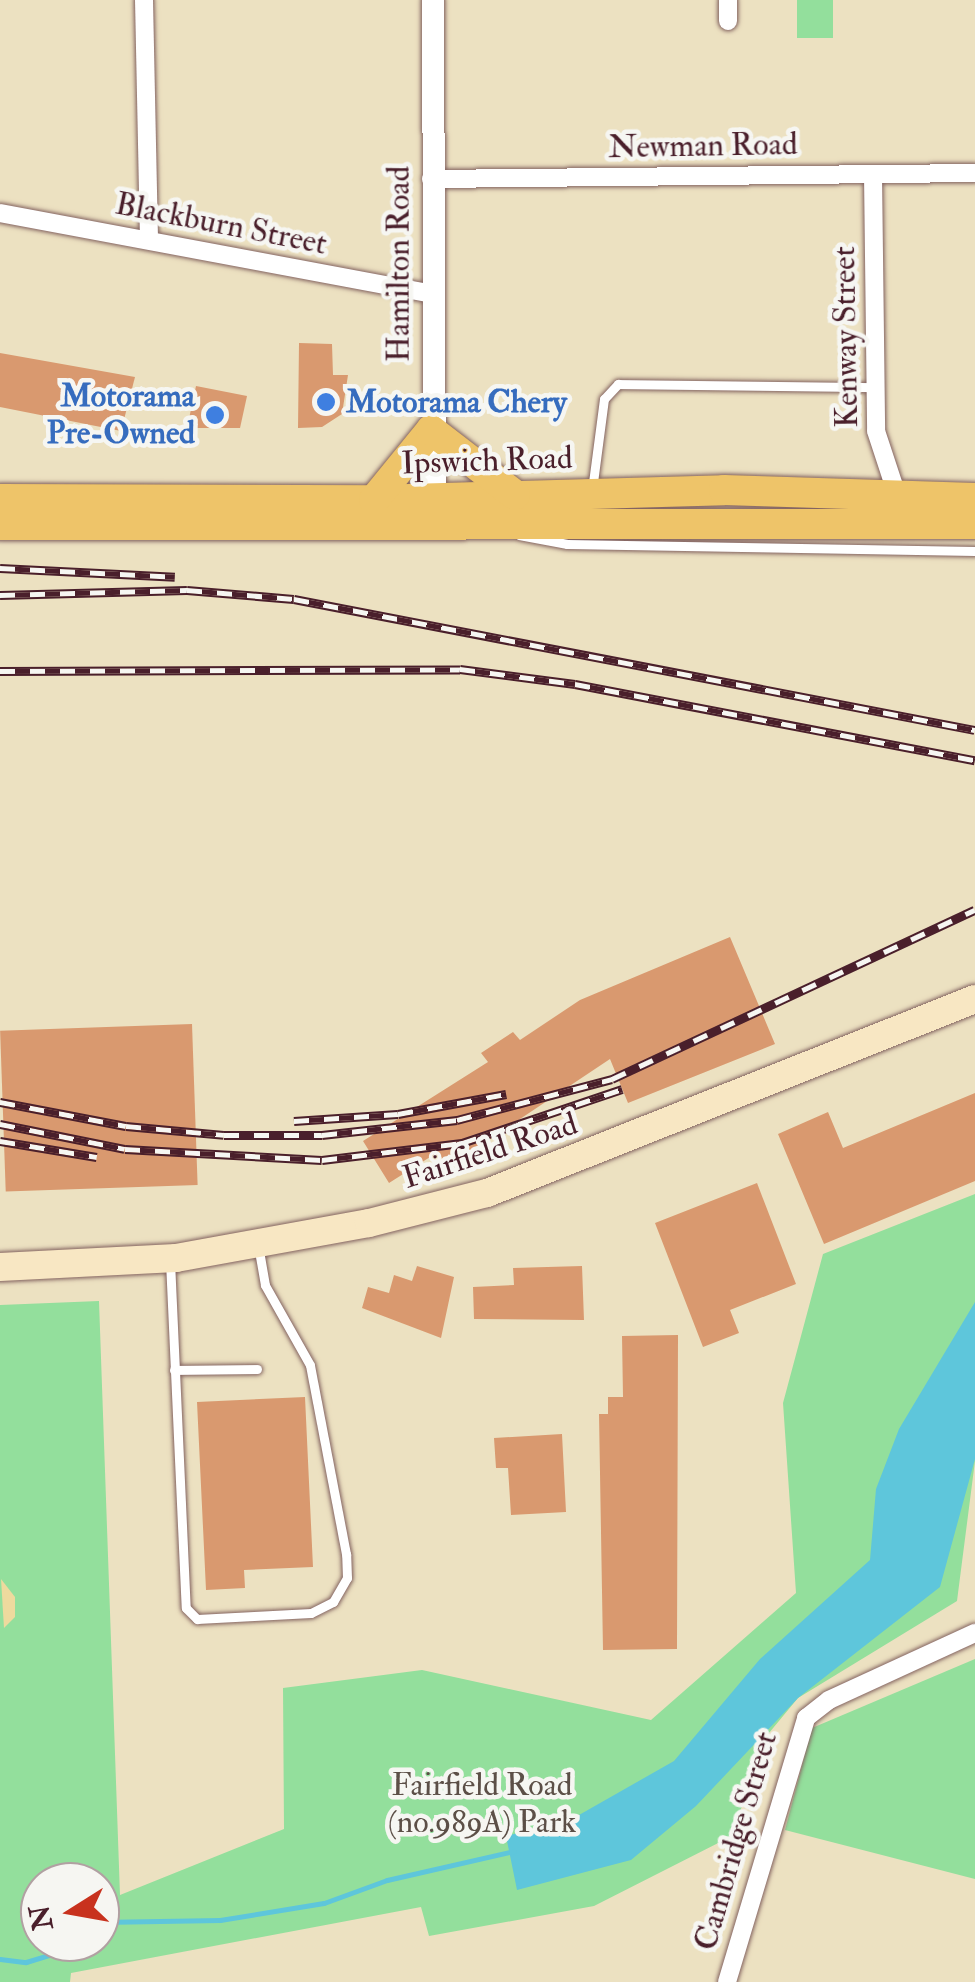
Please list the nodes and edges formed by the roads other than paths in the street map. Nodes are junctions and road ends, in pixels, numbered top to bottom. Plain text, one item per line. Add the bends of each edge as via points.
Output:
1 (144, 0) edge
2 (433, 0) edge
3 (728, 0) edge
4 (728, 21) dead end
5 (975, 173) edge
6 (872, 174) junction
7 (432, 179) junction
8 (0, 213) edge
9 (150, 240) junction
10 (431, 294) junction
11 (876, 388) junction
12 (430, 430) junction
13 (592, 493) junction
14 (515, 495) junction
15 (897, 495) junction
16 (0, 498) edge
17 (975, 498) edge
18 (374, 500) junction
19 (435, 513) junction
20 (975, 524) edge
21 (0, 525) edge
22 (499, 527) junction
23 (975, 551) edge
24 (975, 999) edge
25 (258, 1244) junction
26 (170, 1259) junction
27 (0, 1267) edge
28 (256, 1369) dead end
29 (174, 1370) junction
30 (975, 1633) edge
31 (726, 1982) edge

1 - 9 street
2 - 7 street, Hamilton Road
3 - 4 street
5 - 6 street, Newman Road
6 - 7 street, Newman Road
6 - 11 street, Kenway Street
7 - 10 street, Hamilton Road
8 - 9 street, Blackburn Street
9 - 10 street, Blackburn Street
10 - 12 street, Hamilton Road
11 - 13 lane via 618,384 604,399
11 - 15 street, Kenway Street via 879,455
12 - 14 highway
12 - 18 highway
12 - 19 street, Hamilton Road
13 - 14 highway, Ipswich Road
13 - 15 highway, Ipswich Road
14 - 19 highway, Ipswich Road
15 - 17 highway, Ipswich Road
16 - 18 highway, Ipswich Road
18 - 19 highway, Ipswich Road
19 - 21 highway, Ipswich Road
19 - 22 highway, Ipswich Road
20 - 22 highway, Ipswich Road
22 - 23 lane, Ipswich Road via 566,544
24 - 25 main road, Fairfield Road via 534,1178 406,1215
25 - 26 main road, Fairfield Road
25 - 29 lane via 265,1285 310,1365 322,1417 346,1554 347,1578 334,1602 311,1614 197,1619 186,1608
26 - 27 main road, Fairfield Road
26 - 29 lane
28 - 29 lane
30 - 31 street, Cambridge Street via 829,1700 806,1718

